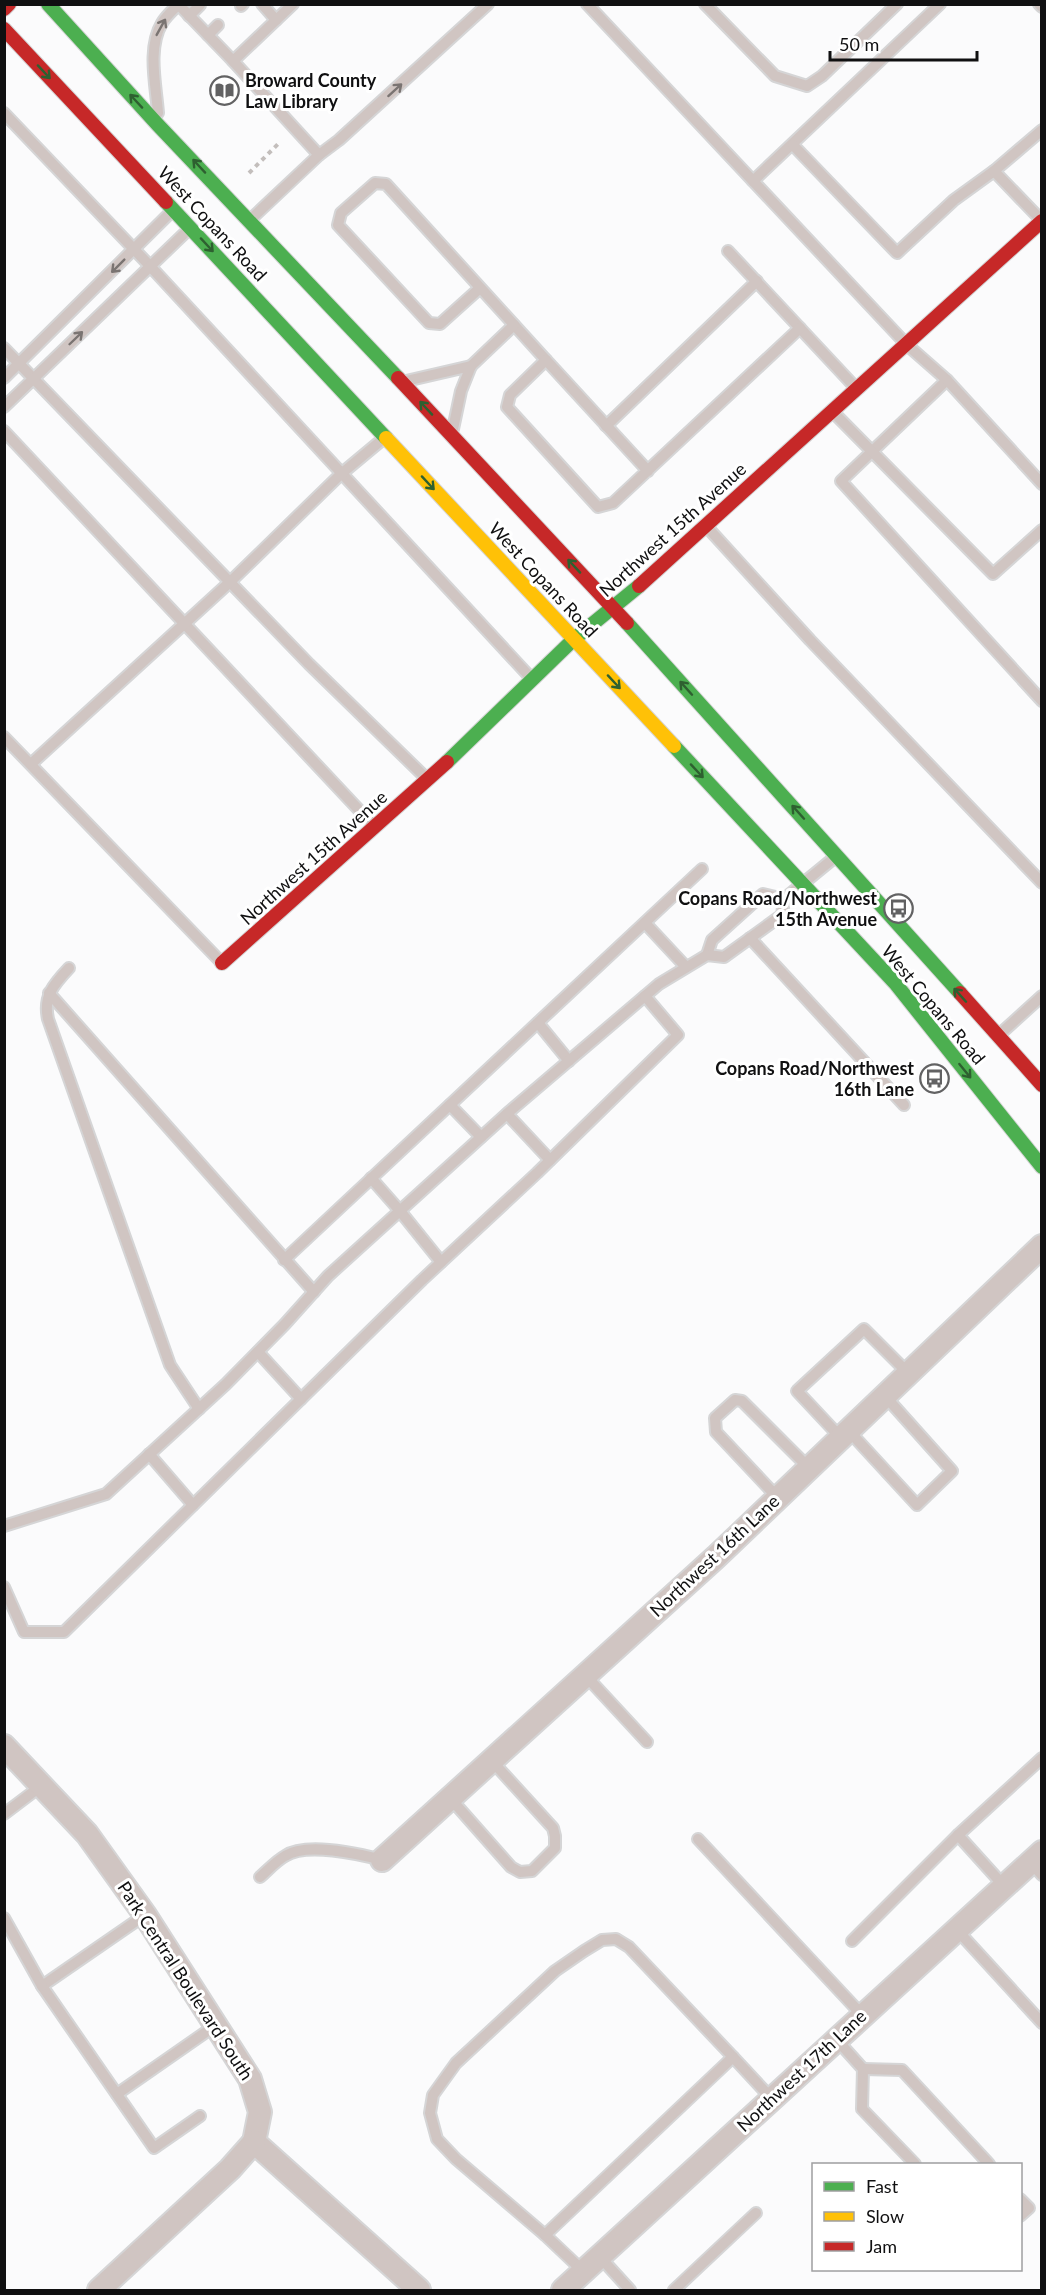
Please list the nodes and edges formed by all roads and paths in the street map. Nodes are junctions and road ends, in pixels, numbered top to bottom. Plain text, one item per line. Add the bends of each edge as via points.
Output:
1 (9, 4) edge
2 (48, 4) edge
3 (262, 4) edge
4 (293, 4) edge
5 (488, 4) edge
6 (587, 4) edge
7 (705, 4) edge
8 (897, 4) edge
9 (940, 4) edge
10 (178, 5) edge
11 (200, 5) edge
12 (4, 9) edge
13 (189, 16) junction
14 (276, 20) junction
15 (218, 25) dead end
16 (4, 29) edge
17 (208, 35) junction
18 (233, 61) junction
19 (4, 113) edge
20 (158, 125) junction
21 (1041, 129) edge
22 (280, 142) dead end
23 (793, 145) junction
24 (319, 155) junction
25 (994, 171) junction
26 (249, 173) dead end
27 (753, 181) junction
28 (174, 210) junction
29 (250, 220) junction
30 (1041, 221) edge
31 (191, 228) junction
32 (134, 250) junction
33 (728, 251) dead end
34 (150, 266) junction
35 (756, 281) junction
36 (480, 288) junction
37 (514, 325) junction
38 (800, 328) junction
39 (906, 344) junction
40 (4, 348) edge
41 (546, 360) junction
42 (20, 364) junction
43 (471, 366) junction
44 (4, 378) edge
45 (34, 379) junction
46 (947, 380) junction
47 (402, 382) junction
48 (856, 389) junction
49 (4, 407) edge
50 (832, 411) junction
51 (606, 426) junction
52 (4, 431) edge
53 (452, 435) junction
54 (385, 437) junction
55 (873, 451) junction
56 (648, 471) junction
57 (341, 474) junction
58 (1041, 484) edge
59 (706, 525) junction
60 (1041, 530) edge
61 (230, 582) junction
62 (614, 608) junction
63 (185, 623) junction
64 (574, 639) junction
65 (533, 679) junction
66 (1041, 701) edge
67 (4, 737) edge
68 (31, 764) junction
69 (428, 780) junction
70 (375, 827) junction
71 (837, 856) junction
72 (702, 869) dead end
73 (1041, 883) edge
74 (803, 884) junction
75 (784, 899) junction
76 (645, 923) junction
77 (750, 938) junction
78 (707, 954) junction
79 (222, 963) joint
80 (686, 967) junction
81 (69, 968) dead end
82 (49, 993) junction
83 (645, 996) junction
84 (1041, 996) edge
85 (538, 1023) junction
86 (998, 1037) junction
87 (569, 1061) junction
88 (1041, 1085) edge
89 (450, 1105) junction
90 (904, 1105) dead end
91 (507, 1114) junction
92 (481, 1137) junction
93 (550, 1160) junction
94 (1041, 1167) edge
95 (371, 1178) junction
96 (400, 1211) junction
97 (1041, 1249) edge
98 (284, 1260) junction
99 (441, 1262) junction
100 (314, 1292) junction
101 (258, 1352) junction
102 (908, 1373) junction
103 (885, 1396) junction
104 (301, 1399) junction
105 (198, 1409) junction
106 (844, 1434) junction
107 (149, 1454) junction
108 (809, 1468) junction
109 (778, 1498) junction
110 (193, 1505) junction
111 (4, 1526) edge
112 (4, 1587) edge
113 (585, 1676) junction
114 (647, 1742) dead end
115 (4, 1746) edge
116 (1041, 1758) edge
117 (491, 1760) junction
118 (41, 1785) junction
119 (450, 1798) junction
120 (4, 1814) edge
121 (958, 1835) junction
122 (698, 1839) dead end
123 (382, 1860) joint
124 (1038, 1863) edge
125 (260, 1876) dead end
126 (1004, 1886) junction
127 (145, 1915) junction
128 (4, 1918) edge
129 (957, 1930) junction
130 (852, 1941) dead end
131 (42, 1986) junction
132 (862, 2016) junction
133 (1041, 2023) edge
134 (216, 2025) junction
135 (837, 2040) junction
136 (733, 2057) junction
137 (863, 2069) junction
138 (117, 2094) junction
139 (772, 2099) junction
140 (200, 2116) dead end
141 (254, 2142) junction
142 (914, 2163) edge
143 (988, 2163) edge
144 (1022, 2201) edge
145 (756, 2213) dead end
146 (1022, 2214) edge
147 (545, 2235) junction
148 (592, 2264) junction
149 (99, 2290) edge
150 (420, 2290) edge
151 (563, 2290) edge
152 (630, 2290) edge
153 (674, 2290) edge

1 - 12 main road
20 -> 2 main road, West Copans Road
3 - 14 lane
4 - 14 lane
24 -> 5 lane
6 - 27 lane
7 - 8 lane via 775,76 807,86
9 - 23 lane
10 - 13 lane
20 -> 10 lane via 155,37
11 - 13 lane
13 - 17 lane
14 - 18 lane
15 - 17 lane
16 -> 28 main road, West Copans Road
17 - 18 lane
18 - 24 lane
19 - 32 lane
29 -> 20 main road, West Copans Road
21 - 25 lane
22 - 26 path
23 - 25 lane via 897,253 954,200
23 - 27 lane
24 - 29 lane
25 - 30 lane
27 - 39 lane
28 - 31 main road, West Copans Road
28 - 32 lane
29 - 47 main road, West Copans Road
30 - 39 main road, Northwest 15th Avenue
31 - 34 lane
31 -> 54 main road, West Copans Road
32 - 34 lane
32 -> 42 lane
33 - 35 lane
45 -> 34 lane
34 - 57 lane
35 - 38 lane
35 - 51 lane
36 - 36 lane via 386,184 375,183 341,213 339,225 429,323 440,324
36 - 37 lane
37 - 41 lane
37 - 43 lane
38 - 48 lane
38 - 56 lane
39 - 46 lane
39 - 48 main road, Northwest 15th Avenue
40 - 42 lane
41 - 51 lane
41 - 56 lane via 510,395 507,407 598,507 613,503
42 - 44 lane
42 - 45 lane
43 - 47 lane
43 - 53 lane via 461,391
45 - 49 lane
45 - 61 lane
46 - 55 lane
46 - 58 lane
53 -> 47 main road, West Copans Road
48 - 50 main road, Northwest 15th Avenue
50 - 55 lane
50 - 59 main road, Northwest 15th Avenue
51 - 56 lane
52 - 63 lane
62 -> 53 main road, West Copans Road
54 - 57 lane
54 -> 64 main road, West Copans Road
55 - 60 lane via 993,574
55 - 66 lane via 841,481
57 - 61 lane
57 - 65 lane
59 - 62 main road, Northwest 15th Avenue
59 - 73 lane
61 - 63 lane
61 - 69 lane
62 - 64 main road, Northwest 15th Avenue
71 -> 62 main road, West Copans Road
63 - 68 lane
63 - 70 lane
64 - 65 main road, Northwest 15th Avenue
64 -> 74 main road, West Copans Road
65 - 69 main road, Northwest 15th Avenue
67 - 68 lane
68 - 79 lane
69 - 70 main road, Northwest 15th Avenue
70 - 79 main road, Northwest 15th Avenue
71 - 74 lane
86 -> 71 main road, West Copans Road
72 - 76 lane
74 - 75 lane
74 -> 94 main road, West Copans Road via 895,983
75 - 77 lane via 782,915
75 - 78 lane via 763,894 712,940
76 - 80 lane
76 - 85 lane
77 - 78 lane via 724,957
77 - 90 lane
78 - 80 lane
80 - 83 lane
81 - 82 lane
82 - 98 lane
82 - 105 lane via 48,1019 170,1365
83 - 87 lane
83 - 93 lane via 678,1035
84 - 86 lane
85 - 87 lane
85 - 89 lane
86 - 88 main road, West Copans Road
87 - 91 lane
89 - 92 lane
89 - 95 lane
91 - 92 lane
91 - 93 lane
92 - 96 lane
93 - 99 lane
95 - 96 lane
95 - 98 lane
96 - 99 lane
96 - 100 lane
97 - 102 street, Northwest 16th Lane
98 - 100 lane
99 - 104 lane
100 - 101 lane
101 - 104 lane
101 - 105 lane
102 - 103 street, Northwest 16th Lane
102 - 106 lane via 864,1329 797,1391
103 - 106 street, Northwest 16th Lane
103 - 106 lane via 952,1471 917,1505
104 - 110 lane
105 - 107 lane
106 - 108 street, Northwest 16th Lane
107 - 110 lane
107 - 111 lane via 105,1494
108 - 109 street, Northwest 16th Lane
108 - 109 lane via 742,1401 735,1400 715,1418 716,1432
109 - 113 street, Northwest 16th Lane
110 - 112 lane via 64,1632 24,1632
113 - 114 lane
113 - 117 street, Northwest 16th Lane
115 - 118 street, Park Central Boulevard South
116 - 121 lane
117 - 119 street, Northwest 16th Lane
117 - 119 lane via 553,1828 555,1848 532,1871 520,1872 512,1867
118 - 120 lane
118 - 127 street, Park Central Boulevard South via 87,1834
119 - 123 street, Northwest 16th Lane
121 - 126 lane
121 - 130 lane
122 - 132 lane
123 - 125 lane via 350,1852 310,1850 287,1854
124 - 126 street, Northwest 17th Lane
126 - 129 street, Northwest 17th Lane
127 - 131 lane
127 - 134 street, Park Central Boulevard South
128 - 131 lane
129 - 132 street, Northwest 17th Lane
129 - 133 lane
131 - 138 lane
132 - 135 street, Northwest 17th Lane
134 - 138 lane
134 - 141 street, Park Central Boulevard South via 250,2079 260,2112
135 - 137 lane
135 - 139 street, Northwest 17th Lane
136 - 139 lane
136 - 147 lane
136 - 147 lane via 629,1947 616,1939 602,1940 555,1971 456,2063 434,2095 430,2113 437,2139
137 - 142 lane via 862,2109
137 - 143 lane via 902,2070
138 - 140 lane via 154,2148
139 - 148 street, Northwest 17th Lane
141 - 149 street
141 - 150 street
144 - 146 lane via 1029,2208
145 - 153 lane
147 - 148 lane
148 - 151 street, Northwest 17th Lane
148 - 152 lane

